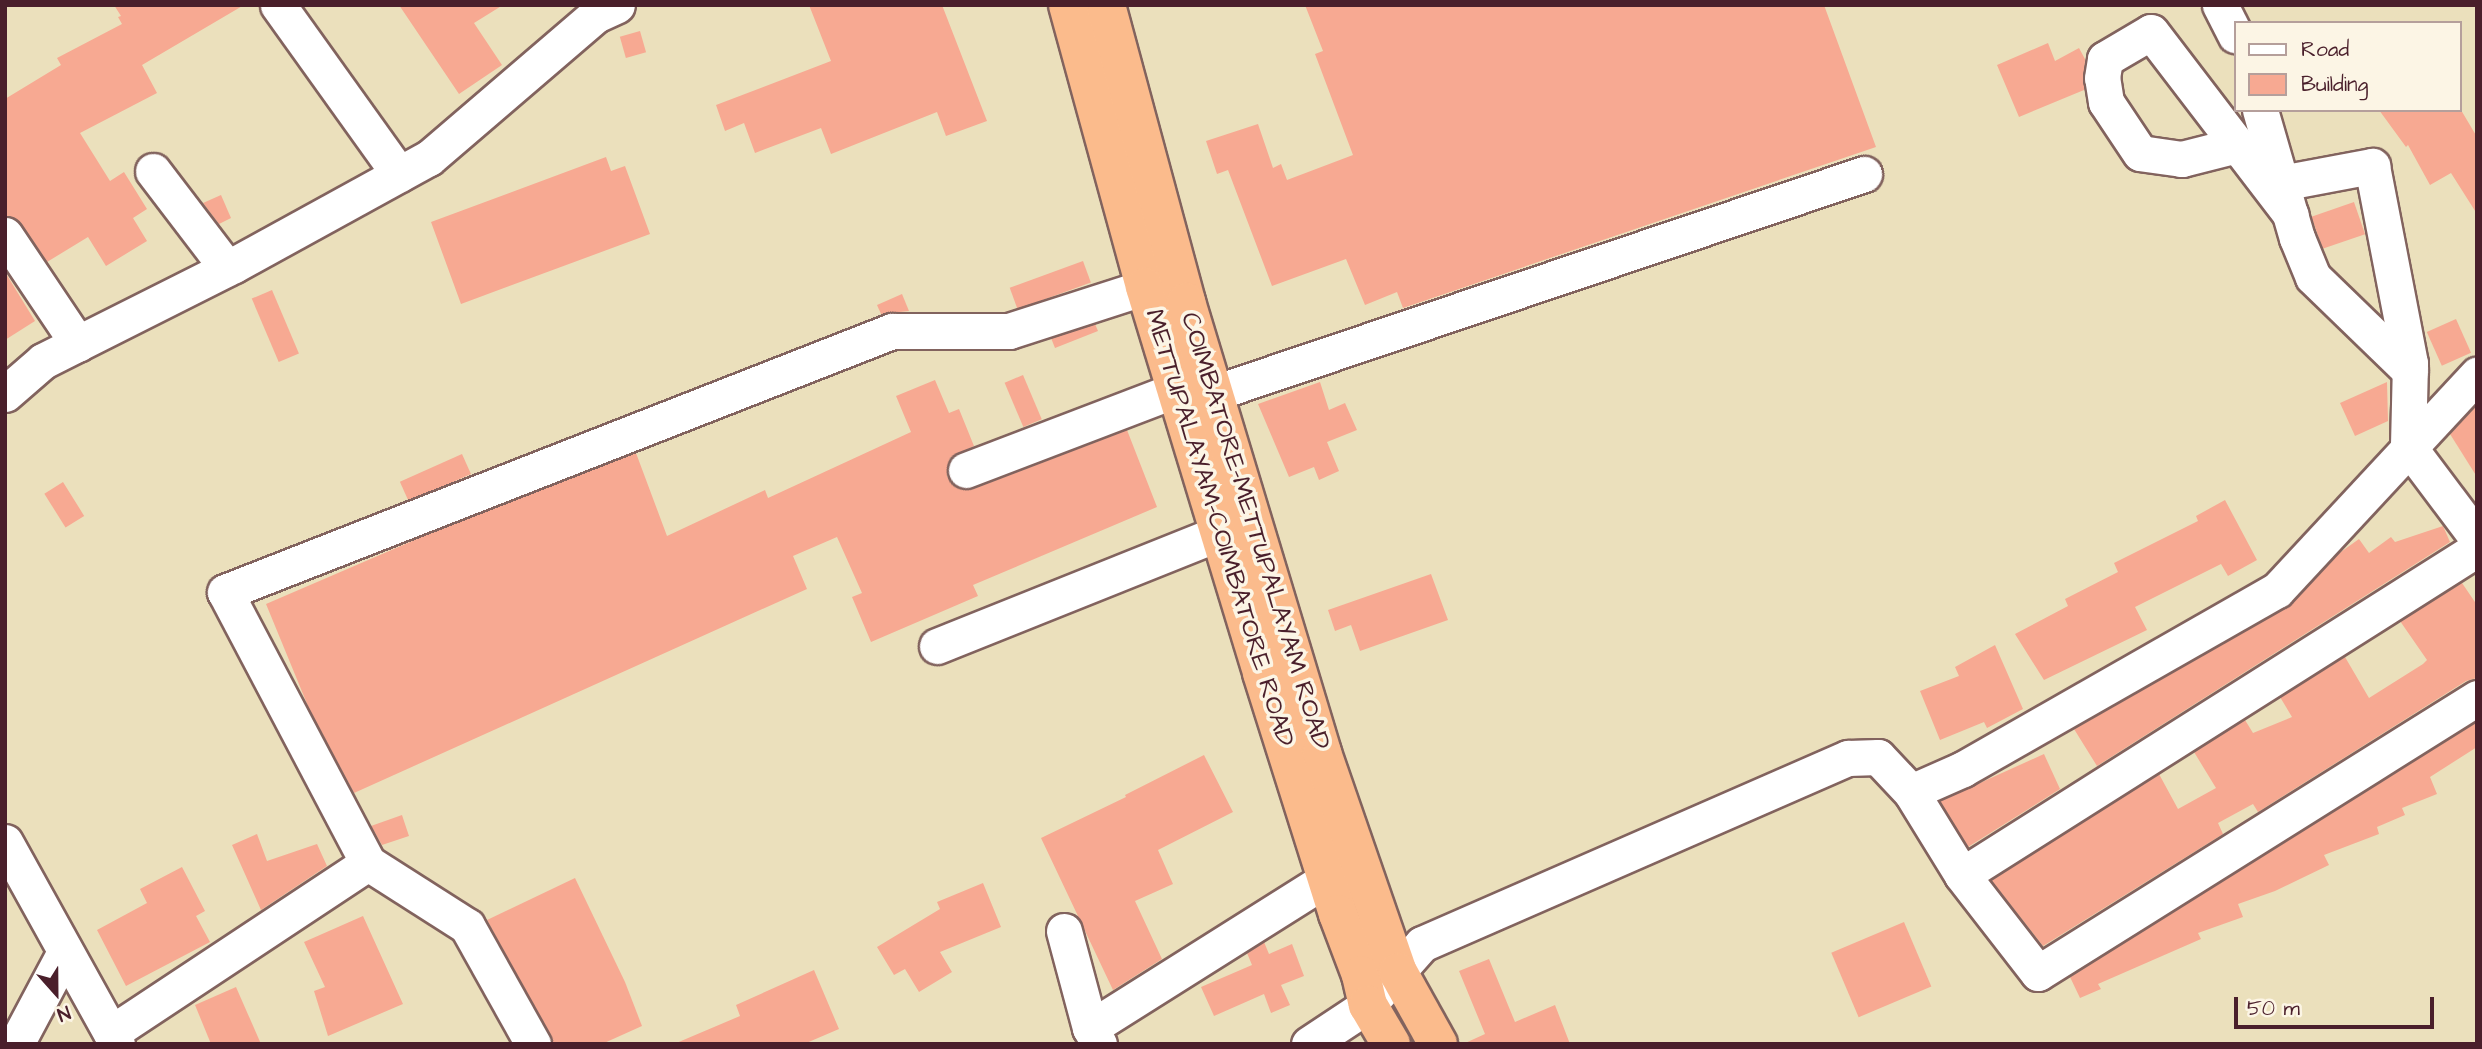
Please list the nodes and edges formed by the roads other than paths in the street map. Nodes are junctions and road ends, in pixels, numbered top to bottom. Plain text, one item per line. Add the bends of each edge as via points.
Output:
1 (278, 5) edge
2 (1068, 5) edge
3 (1106, 5) edge
4 (2220, 5) edge
5 (601, 8) edge
6 (2234, 34) edge
7 (2261, 112) edge
8 (2237, 145) dead end
9 (153, 171) dead end
10 (399, 174) junction
11 (1864, 174) dead end
12 (2281, 183) junction
13 (2291, 215) junction
14 (5, 234) edge
15 (227, 268) junction
16 (1145, 287) junction
17 (78, 344) junction
18 (2410, 371) junction
19 (2477, 375) edge
20 (1195, 392) junction
21 (5, 394) edge
22 (2408, 446) junction
23 (966, 470) dead end
24 (1219, 533) junction
25 (2477, 538) edge
26 (2477, 549) edge
27 (937, 646) dead end
28 (2477, 698) edge
29 (1911, 792) junction
30 (5, 842) edge
31 (368, 863) junction
32 (1962, 875) junction
33 (1327, 880) junction
34 (1064, 931) dead end
35 (65, 952) junction
36 (1398, 972) junction
37 (1368, 1005) junction
38 (1094, 1036) edge
39 (114, 1038) edge
40 (16, 1044) edge
41 (533, 1044) edge
42 (1309, 1044) edge
43 (1391, 1044) edge
44 (1438, 1044) edge

1 - 10 street
2 - 16 highway, METTUPALAYAM-COIMBATORE ROAD
3 - 20 highway, COIMBATORE-METTUPALAYAM ROAD
4 - 6 street
5 - 10 street via 429,158
7 - 12 street
8 - 13 street
9 - 15 street
10 - 15 street
11 - 20 street
12 - 13 street
12 - 18 street via 2372,166
13 - 18 street via 2313,277
14 - 17 street
15 - 17 street
16 - 20 highway, METTUPALAYAM-COIMBATORE ROAD
16 - 31 street via 1009,331 892,331 225,592
17 - 21 street via 43,361
18 - 22 street
19 - 22 street
20 - 23 street
20 - 24 highway, METTUPALAYAM-COIMBATORE ROAD
20 - 36 highway, COIMBATORE-METTUPALAYAM ROAD
22 - 25 street
22 - 29 street via 2277,590 1964,769
24 - 27 street
24 - 33 highway, METTUPALAYAM-COIMBATORE ROAD
26 - 32 street
28 - 32 street via 2038,973
29 - 32 street
29 - 36 street via 1878,757 1848,758 1422,944
30 - 35 street
31 - 39 street
31 - 41 street via 467,926
33 - 37 highway, METTUPALAYAM-COIMBATORE ROAD
33 - 38 street
34 - 38 street
35 - 39 street
35 - 40 street
36 - 37 street
36 - 44 highway, COIMBATORE-METTUPALAYAM ROAD
37 - 42 street
37 - 43 highway, METTUPALAYAM-COIMBATORE ROAD

